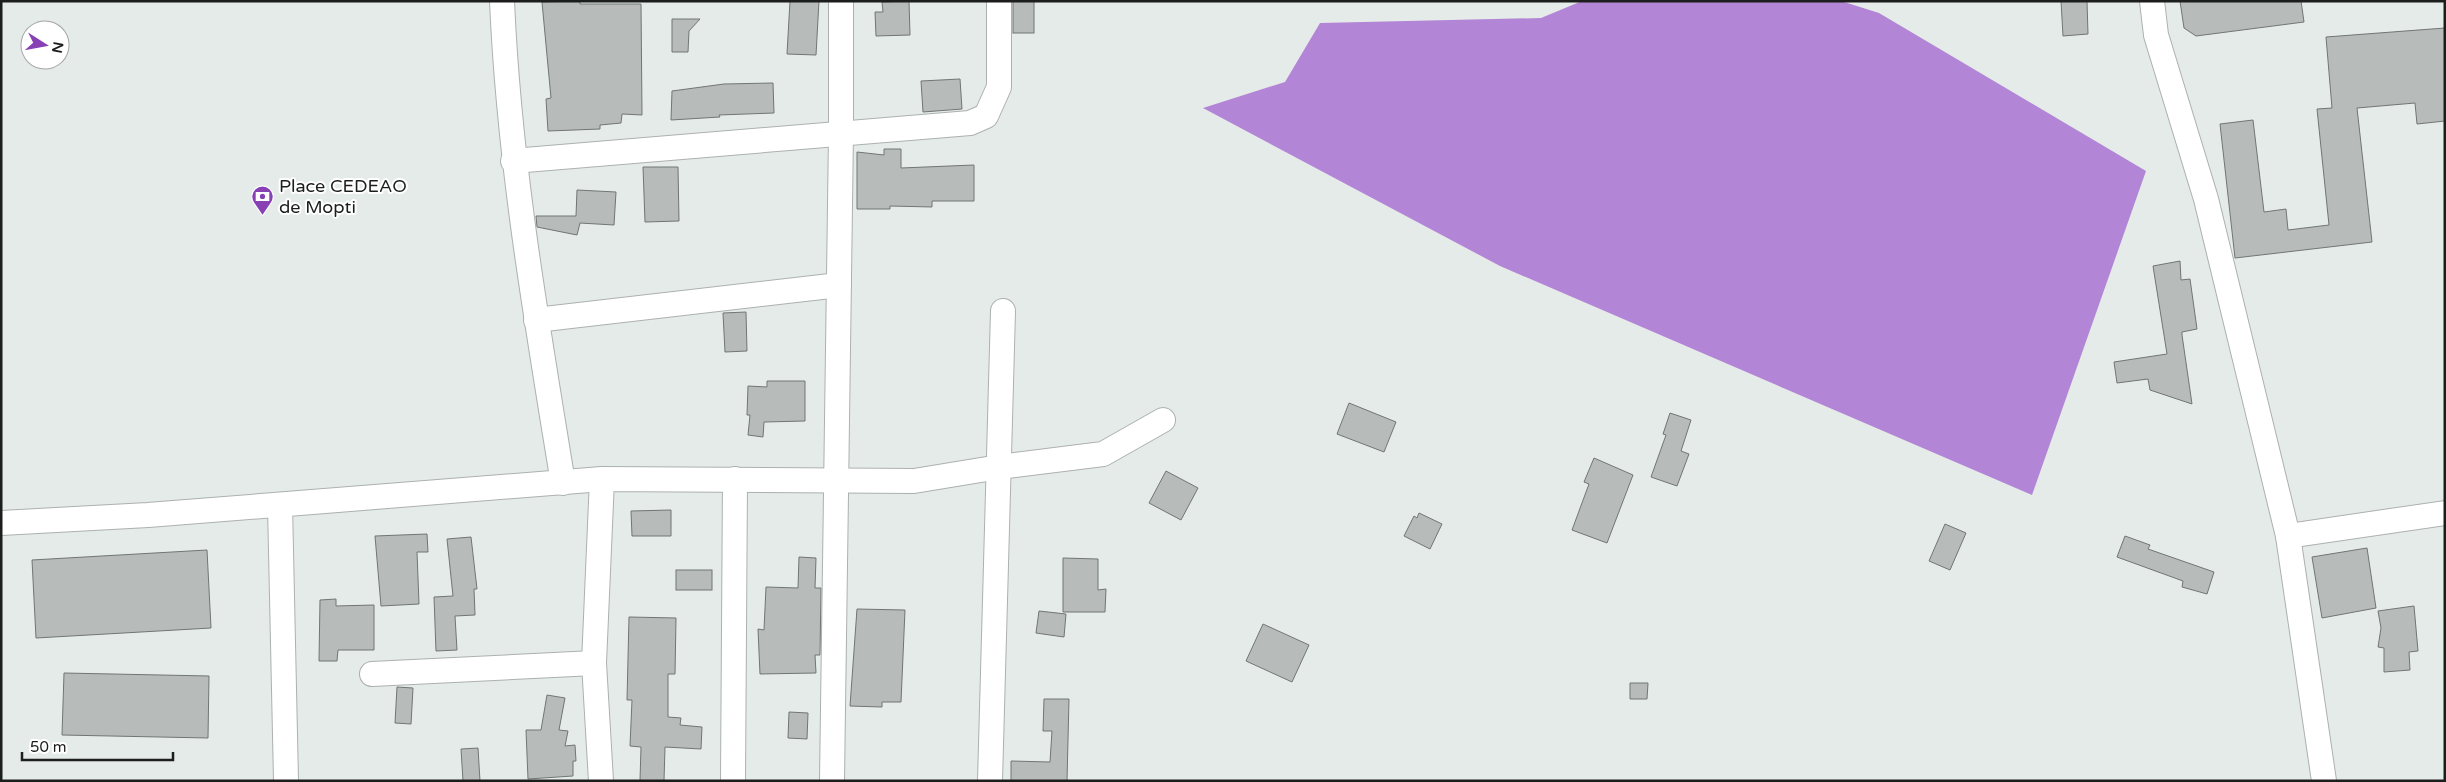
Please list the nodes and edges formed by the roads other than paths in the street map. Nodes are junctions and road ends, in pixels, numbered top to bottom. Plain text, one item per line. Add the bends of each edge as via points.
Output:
1 (502, 1) edge
2 (841, 1) edge
3 (999, 1) edge
4 (2152, 1) edge
5 (842, 133) junction
6 (513, 161) junction
7 (839, 285) junction
8 (1003, 311) dead end
9 (536, 320) junction
10 (1163, 420) dead end
11 (999, 467) junction
12 (602, 479) junction
13 (735, 479) junction
14 (836, 480) junction
15 (563, 483) junction
16 (280, 506) junction
17 (2445, 513) edge
18 (1, 523) edge
19 (2288, 536) junction
20 (594, 663) junction
21 (372, 674) dead end
22 (286, 781) edge
23 (601, 781) edge
24 (733, 781) edge
25 (832, 781) edge
26 (990, 781) edge
27 (2324, 781) edge

1 - 6 street
2 - 5 street
3 - 5 street via 1000,87 986,116 970,123
4 - 19 street via 2156,35 2206,199
5 - 6 street
5 - 7 street
6 - 9 street
7 - 9 street
7 - 14 street
8 - 11 street
9 - 15 street
10 - 11 street via 1103,454
11 - 14 street via 914,481
11 - 26 street
12 - 13 street
12 - 15 street
12 - 20 street
13 - 14 street
13 - 24 street
14 - 25 street
15 - 16 street
16 - 18 street
16 - 22 street
17 - 19 street
19 - 27 street
20 - 21 street
20 - 23 street

